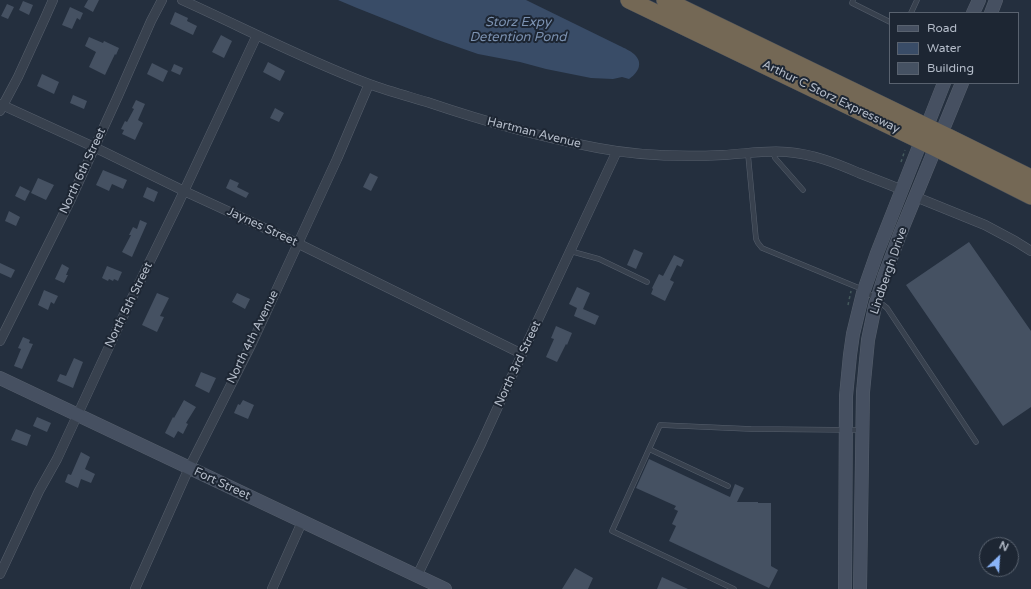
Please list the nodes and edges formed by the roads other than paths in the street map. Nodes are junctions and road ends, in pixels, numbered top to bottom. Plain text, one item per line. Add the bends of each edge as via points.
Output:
1 (53, 0) edge
2 (162, 0) edge
3 (182, 0) edge
4 (629, 0) edge
5 (665, 0) edge
6 (853, 0) edge
7 (917, 0) edge
8 (979, 0) edge
9 (996, 0) edge
10 (911, 12) edge
11 (974, 12) edge
12 (991, 12) edge
13 (889, 22) edge
14 (257, 35) junction
15 (369, 84) junction
16 (944, 84) edge
17 (961, 84) edge
18 (1, 107) edge
19 (931, 137) junction
20 (94, 147) junction
21 (617, 151) junction
22 (773, 152) junction
23 (748, 154) junction
24 (1031, 178) edge
25 (803, 190) dead end
26 (902, 190) junction
27 (184, 191) junction
28 (1031, 196) edge
29 (916, 197) junction
30 (297, 243) junction
31 (570, 251) junction
32 (1031, 251) edge
33 (647, 282) dead end
34 (864, 290) junction
35 (877, 300) junction
36 (0, 341) edge
37 (522, 354) junction
38 (0, 378) edge
39 (77, 415) junction
40 (846, 430) junction
41 (862, 430) junction
42 (976, 442) dead end
43 (650, 449) junction
44 (189, 468) junction
45 (728, 486) dead end
46 (302, 522) junction
47 (0, 574) edge
48 (417, 576) junction
49 (134, 589) edge
50 (272, 589) edge
51 (445, 589) edge
52 (734, 589) edge
53 (844, 589) edge
54 (860, 589) edge

1 - 18 street via 18,77
2 - 20 street, North 6th Street
3 - 14 street, Hartman Avenue
4 - 19 highway, Arthur C Storz Expressway
5 - 19 highway, Arthur C Storz Expressway
6 - 13 lane via 852,3
7 - 10 lane
8 - 11 street
9 - 12 street
14 - 15 street, Hartman Avenue
14 - 27 street, North 5th Street
15 - 21 street, Hartman Avenue via 518,130
15 - 30 street, North 4th Avenue
16 - 19 street, Lindbergh Drive
17 - 19 street, Lindbergh Drive
18 - 20 street, Jaynes Street
19 - 24 highway, Arthur C Storz Expressway
19 - 26 street, Lindbergh Drive
19 - 28 highway, Arthur C Storz Expressway
19 - 29 street, Lindbergh Drive
20 - 27 street, Jaynes Street
20 - 36 street, North 6th Street
21 - 23 street, Hartman Avenue via 682,156
21 - 31 street, North 3rd Street
22 - 23 street, Hartman Avenue
22 - 25 lane via 775,158
22 - 26 street, Hartman Avenue via 806,154
23 - 34 lane via 756,238 762,248
26 - 34 street, Lindbergh Drive
27 - 30 street, Jaynes Street
27 - 39 street, North 5th Street
29 - 32 street via 985,225
29 - 35 street, Lindbergh Drive
30 - 37 street, Jaynes Street
30 - 44 street, North 4th Avenue via 252,343
31 - 33 lane via 599,259
31 - 37 street, North 3rd Street
34 - 35 lane
34 - 40 street, Lindbergh Drive via 850,355
35 - 41 street, Lindbergh Drive via 866,354
35 - 42 lane via 890,311
37 - 48 street, North 3rd Street
38 - 39 street, Fort Street
39 - 44 street, Fort Street
39 - 47 street, North 5th Street
40 - 41 lane
40 - 43 lane via 660,425
40 - 53 street, Lindbergh Drive
41 - 54 street, Lindbergh Drive
43 - 45 lane
43 - 52 lane via 612,531
44 - 46 street, Fort Street
44 - 49 street, North 4th Avenue
46 - 48 street, Fort Street
46 - 50 street
48 - 51 street, Fort Street

